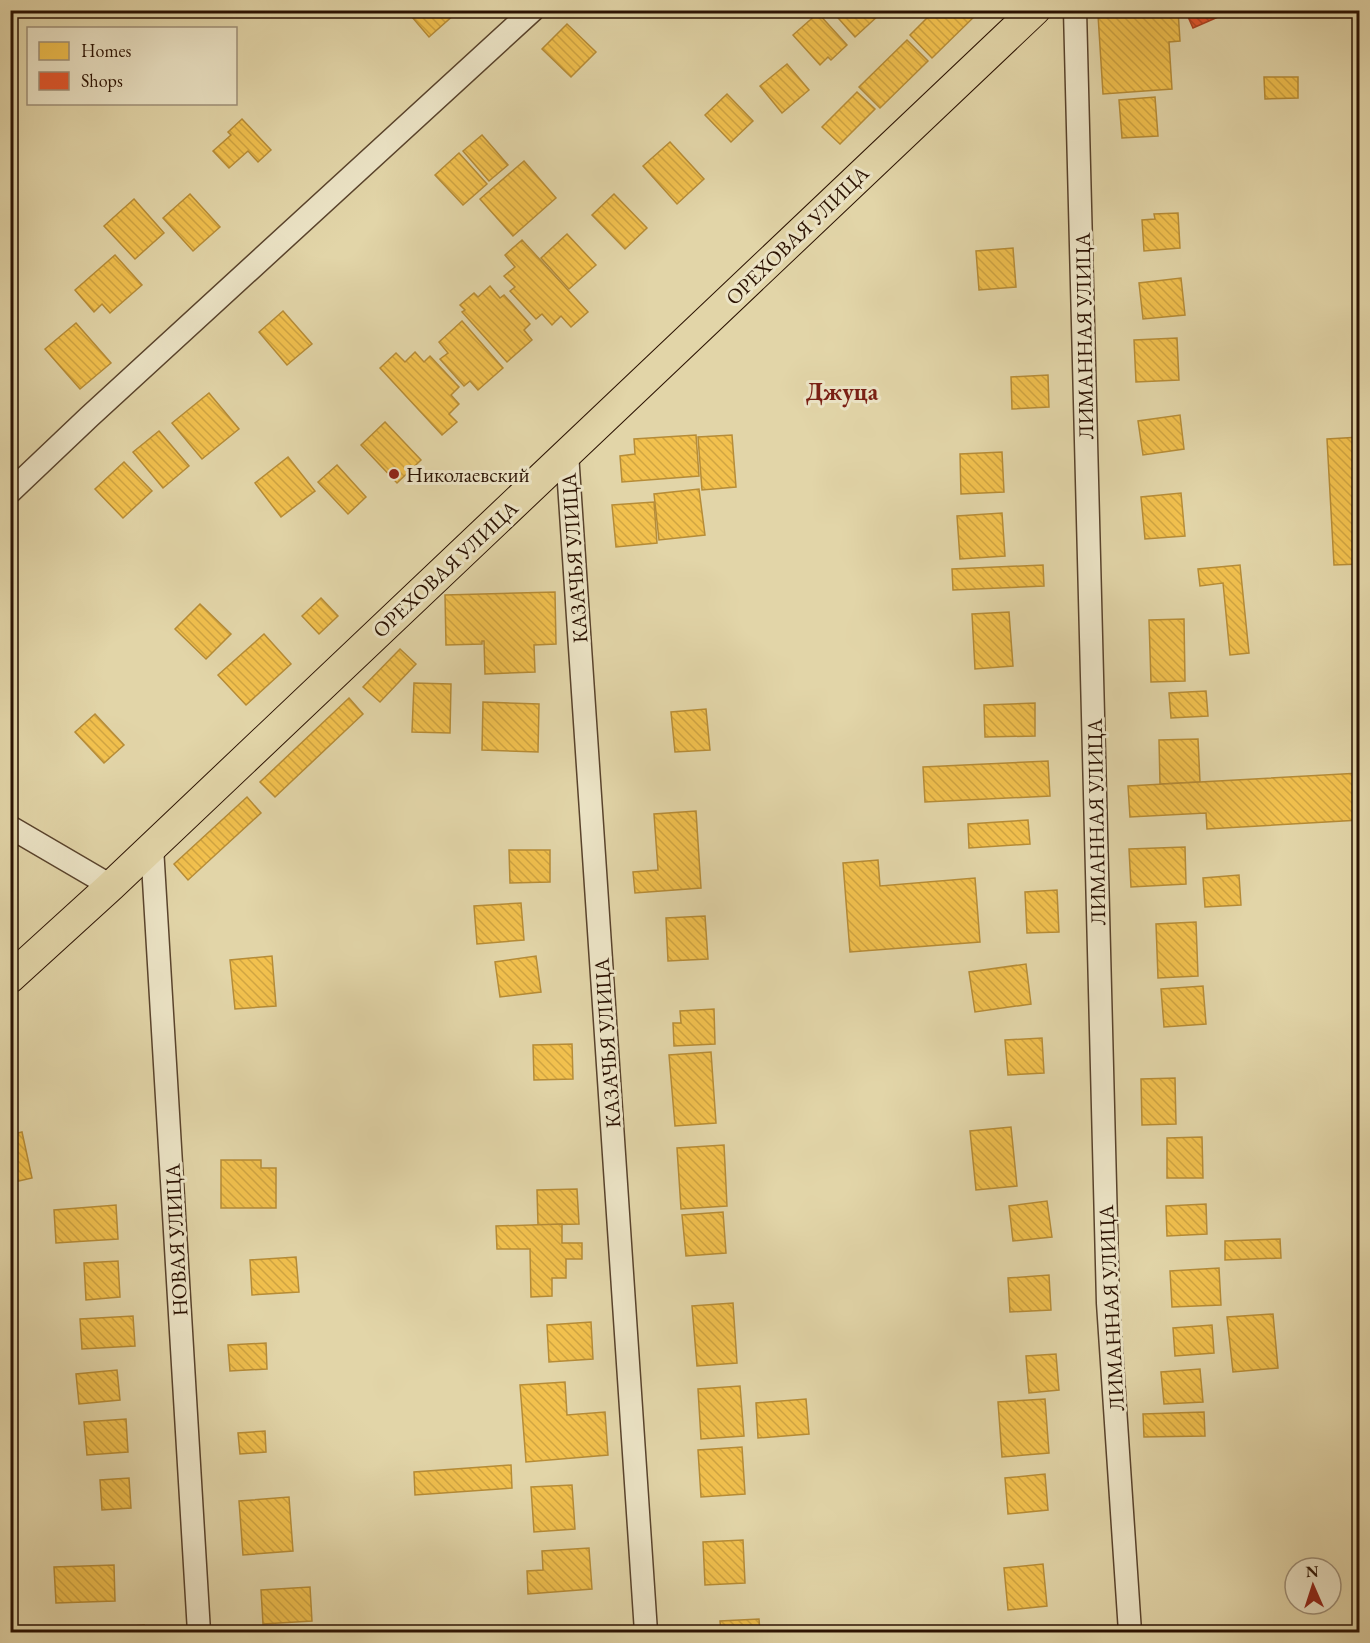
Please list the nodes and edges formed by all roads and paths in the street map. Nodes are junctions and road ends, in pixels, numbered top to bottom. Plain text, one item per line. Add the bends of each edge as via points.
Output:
1 (533, 10) edge
2 (1035, 10) edge
3 (1075, 10) edge
4 (567, 453) junction
5 (10, 492) edge
6 (10, 827) edge
7 (152, 847) junction
8 (111, 886) junction
9 (10, 978) edge
10 (199, 1632) edge
11 (646, 1632) edge
12 (1130, 1632) edge

1 - 5 street
2 - 4 main road, ОРЕХОВАЯ УЛИЦА
3 - 12 street, ЛИМАННАЯ УЛИЦА via 1108,1303
4 - 7 main road, ОРЕХОВАЯ УЛИЦА
4 - 11 street, КАЗАЧЬЯ УЛИЦА
6 - 8 street
7 - 8 main road, ОРЕХОВАЯ УЛИЦА
7 - 10 street, НОВАЯ УЛИЦА
8 - 9 main road, ОРЕХОВАЯ УЛИЦА

